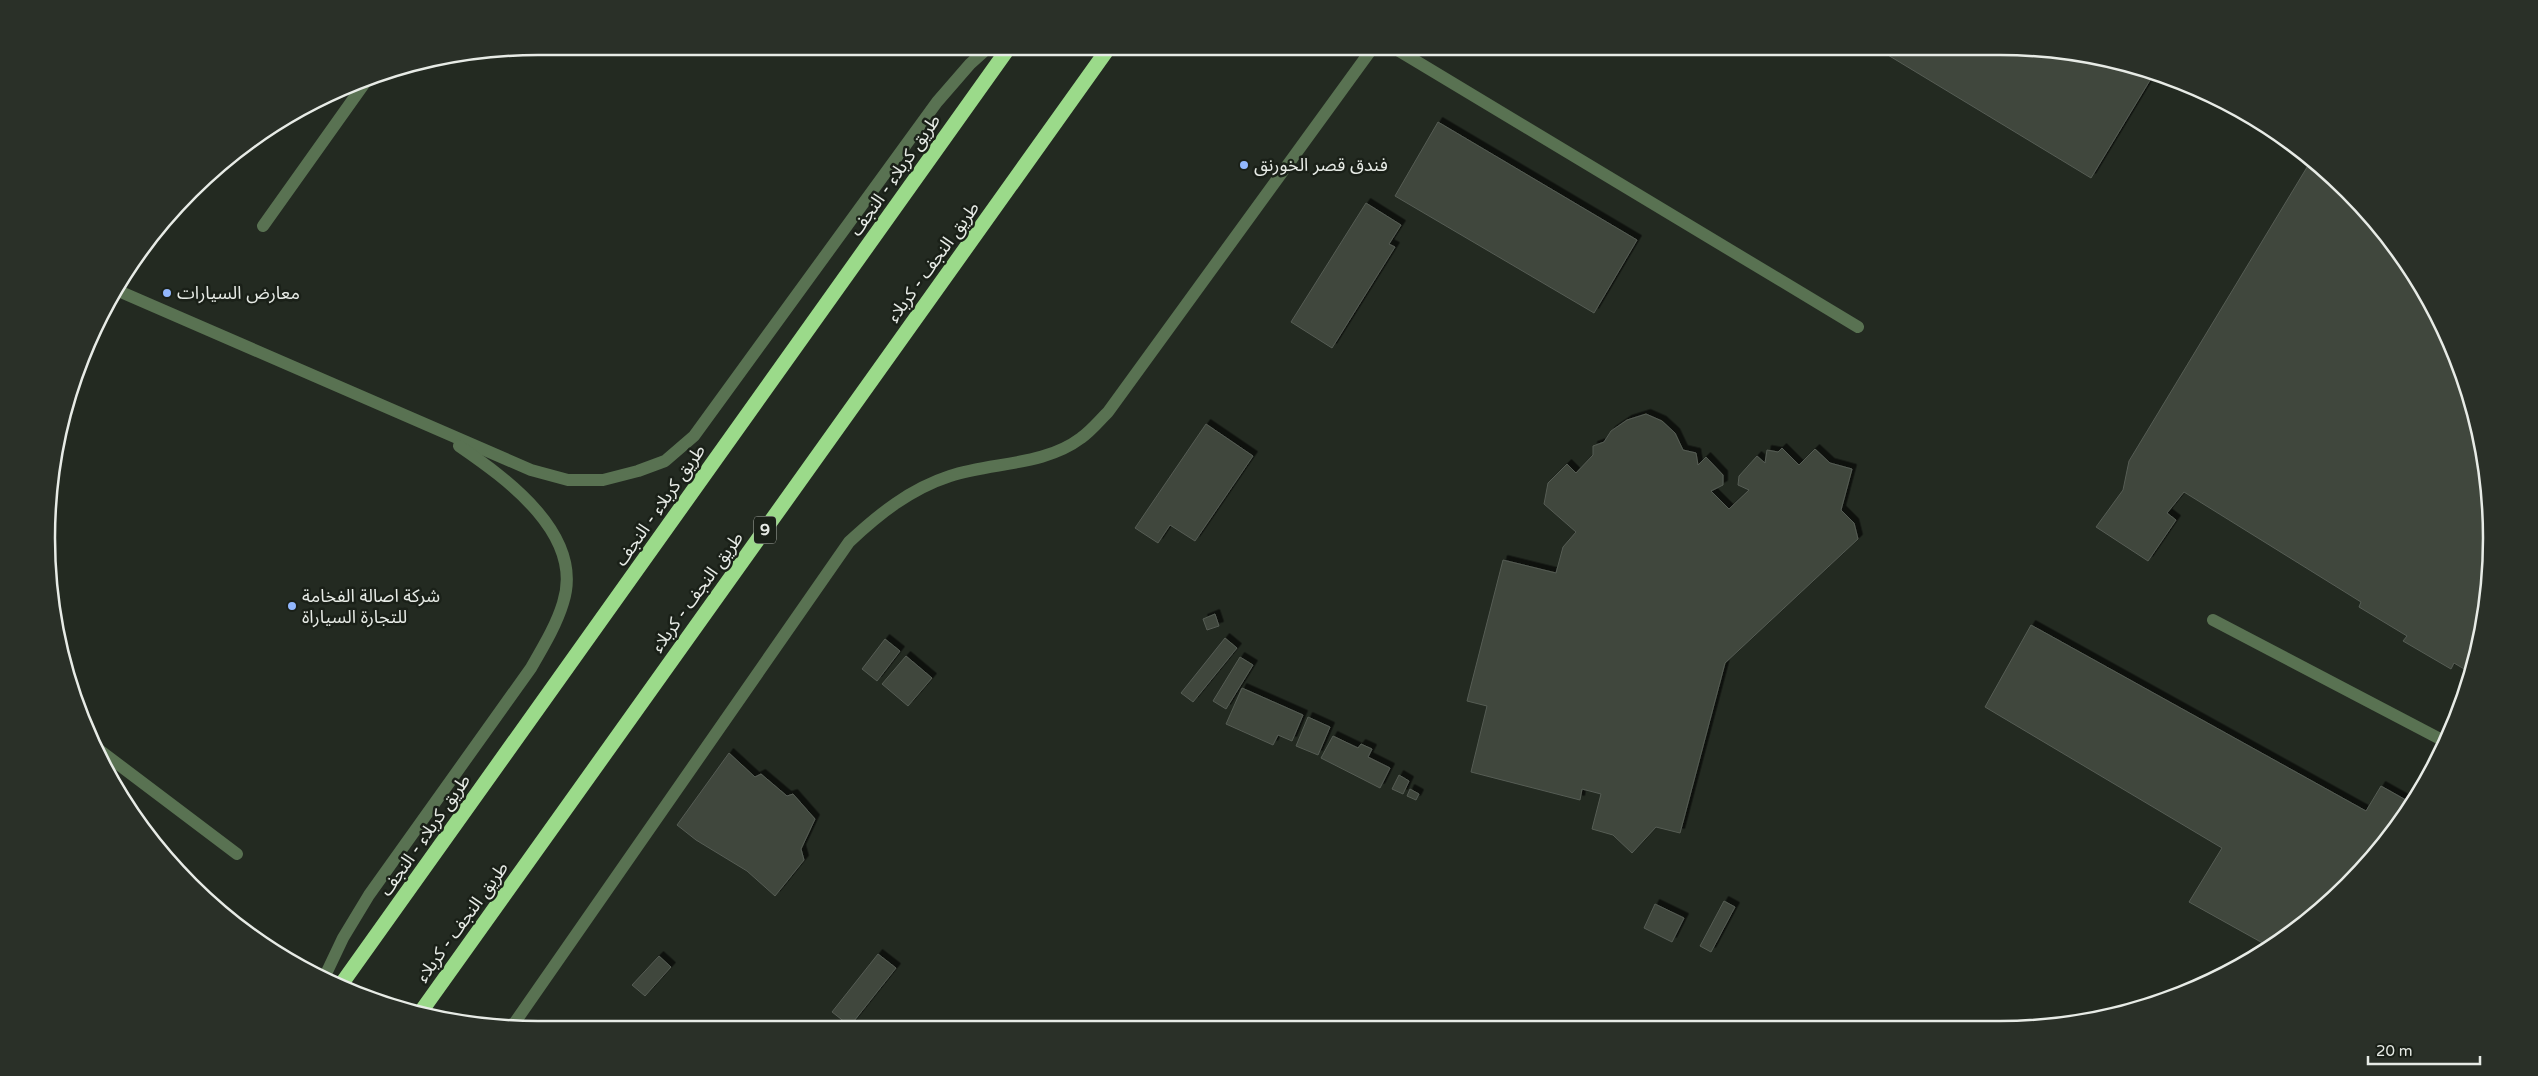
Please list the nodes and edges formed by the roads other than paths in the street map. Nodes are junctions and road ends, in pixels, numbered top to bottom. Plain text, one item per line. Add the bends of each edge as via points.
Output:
1 (980, 55) edge
2 (1004, 55) edge
3 (1104, 55) edge
4 (1367, 55) edge
5 (1405, 55) edge
6 (360, 89) edge
7 (263, 226) dead end
8 (122, 293) edge
9 (1858, 327) dead end
10 (439, 432) junction
11 (2213, 620) dead end
12 (2439, 738) edge
13 (107, 756) edge
14 (237, 854) dead end
15 (327, 972) edge
16 (344, 980) edge
17 (424, 1007) edge
18 (516, 1020) edge

1 - 10 street via 937,102 694,436 664,461 603,480 568,480 531,470
2 - 16 highway, طريق کربلاء - النجف
3 - 17 highway, طريق النجف - کربلاء / 9
4 - 18 street via 1108,412 1080,439 1045,456 978,468 921,488 895,503 849,542
5 - 9 street
6 - 7 street
8 - 10 street
10 - 15 street via 507,482 536,509 555,535 563,558 564,602 531,668 369,895
11 - 12 street
13 - 14 street

